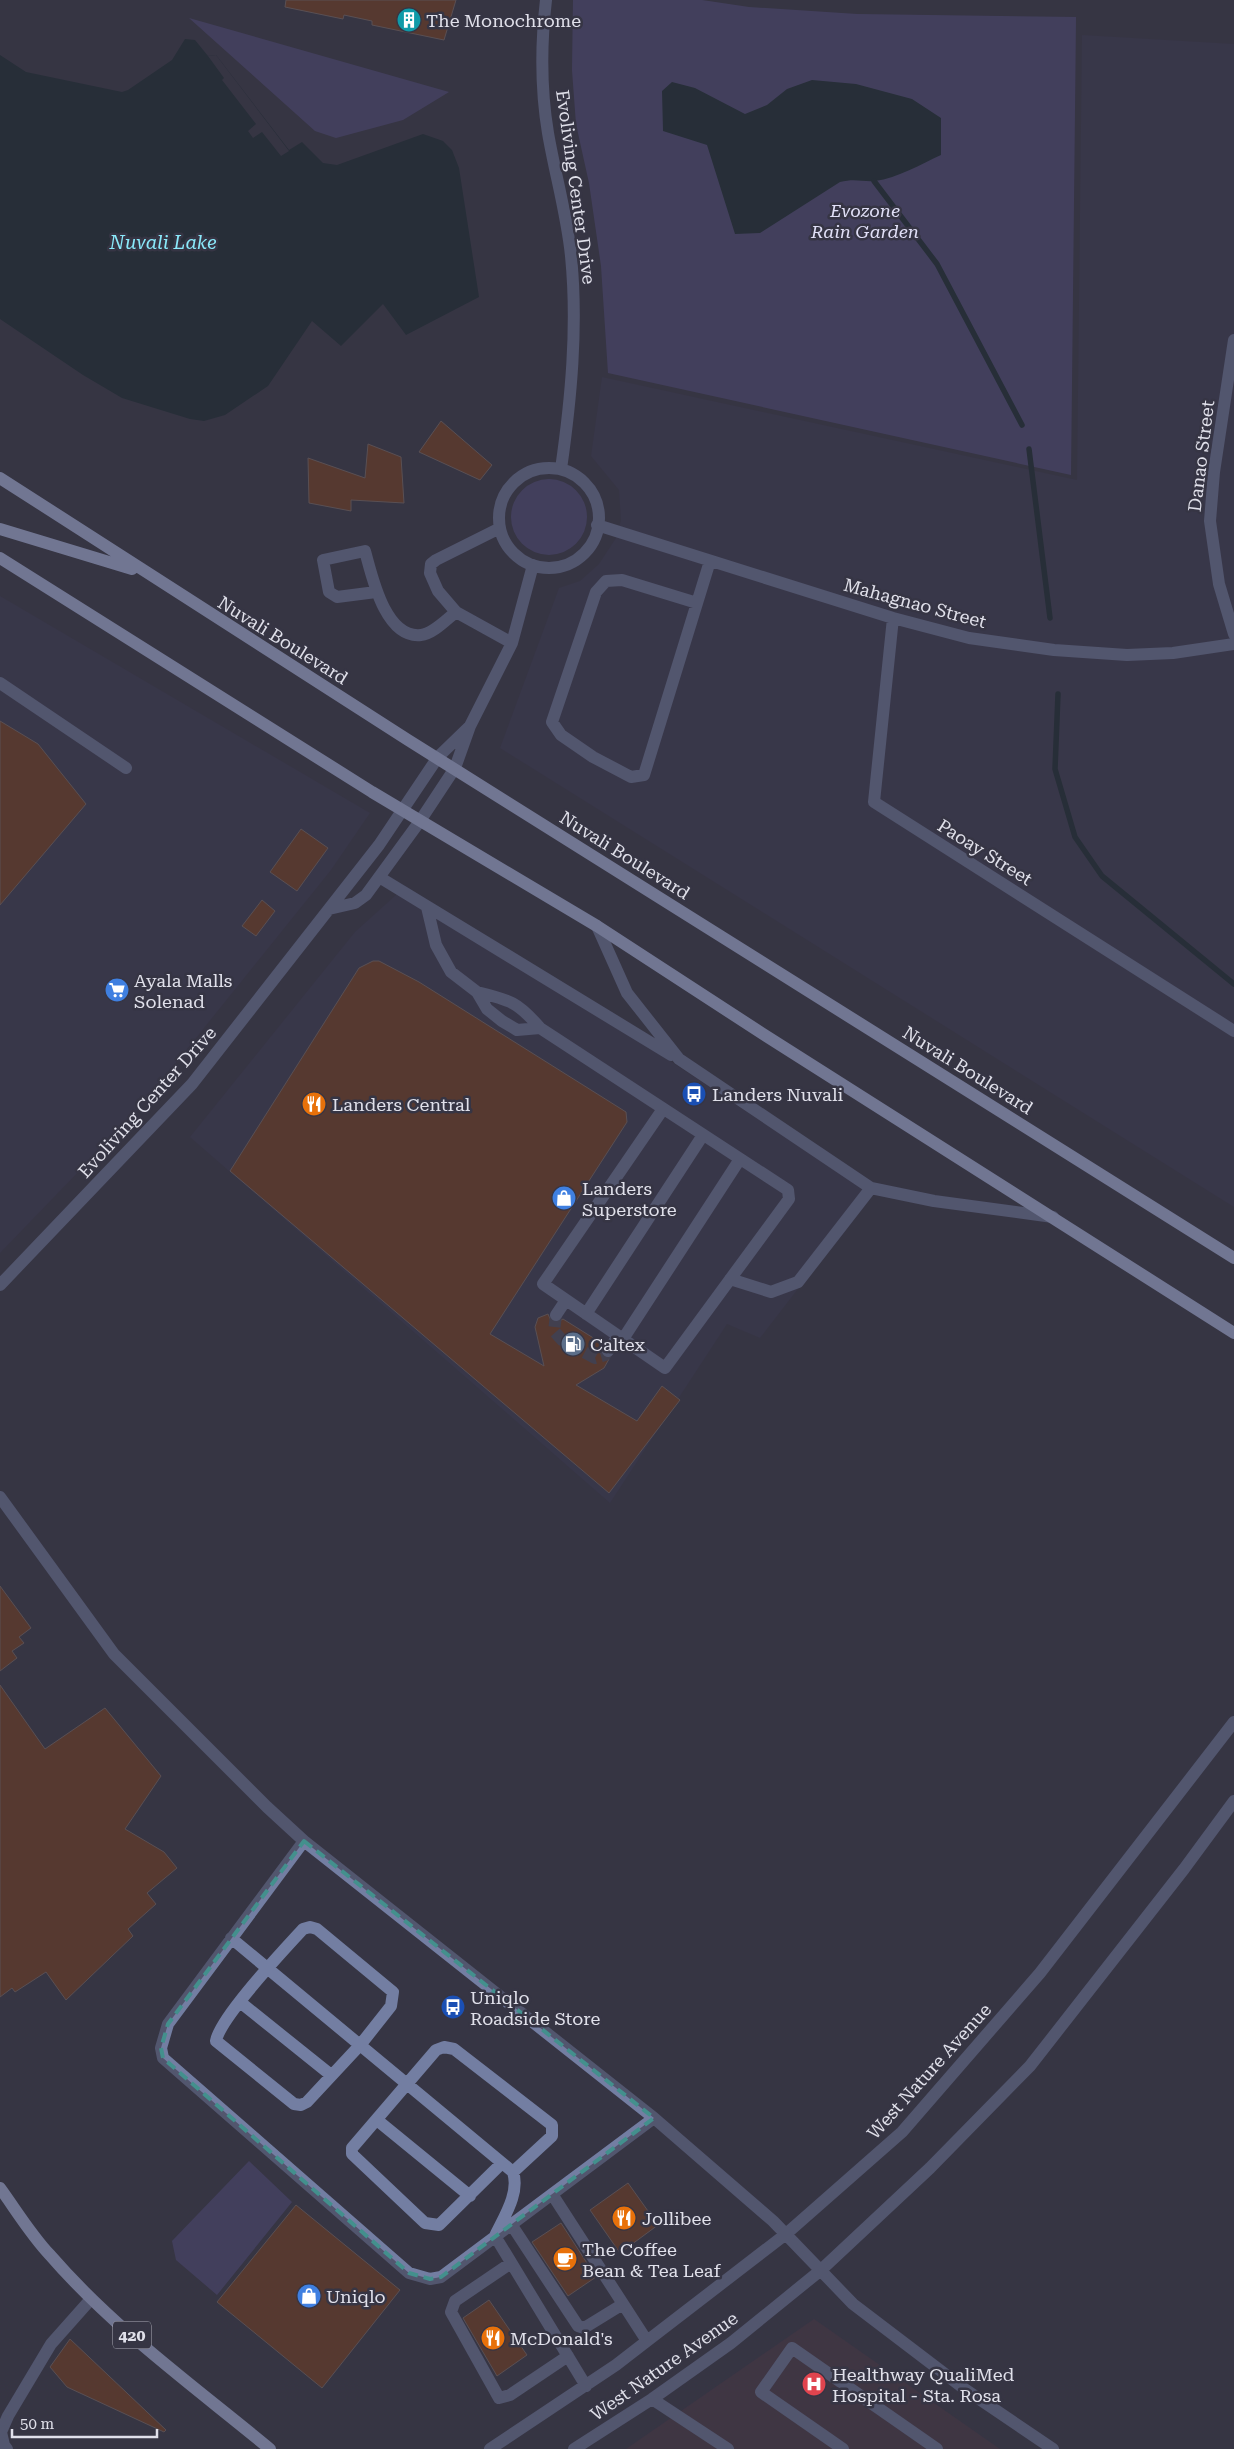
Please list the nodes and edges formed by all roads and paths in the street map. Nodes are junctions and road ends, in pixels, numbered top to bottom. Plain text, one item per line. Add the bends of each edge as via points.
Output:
1 (546, 0) edge
2 (1234, 340) edge
3 (561, 469) junction
4 (0, 478) edge
5 (597, 525) junction
6 (500, 528) junction
7 (0, 529) edge
8 (0, 558) edge
9 (710, 561) junction
10 (533, 565) junction
11 (146, 574) junction
12 (376, 592) junction
13 (697, 603) junction
14 (456, 612) junction
15 (893, 618) junction
16 (1234, 634) edge
17 (512, 643) junction
18 (1234, 644) edge
19 (0, 683) edge
20 (470, 726) junction
21 (438, 757) junction
22 (126, 768) dead end
23 (455, 768) junction
24 (403, 810) junction
25 (420, 821) junction
26 (379, 877) junction
27 (427, 907) junction
28 (329, 909) junction
29 (597, 926) junction
30 (478, 992) junction
31 (540, 1028) junction
32 (1234, 1031) edge
33 (679, 1059) junction
34 (663, 1109) junction
35 (703, 1135) junction
36 (740, 1159) junction
37 (871, 1188) junction
38 (1052, 1217) junction
39 (1234, 1258) edge
40 (730, 1279) junction
41 (0, 1286) edge
42 (566, 1300) junction
43 (586, 1314) junction
44 (556, 1316) tunnel mouth
45 (1234, 1333) edge
46 (621, 1338) junction
47 (608, 1351) tunnel mouth
48 (0, 1497) edge
49 (4, 1512) edge
50 (1234, 1722) edge
51 (1234, 1801) edge
52 (304, 1841) junction
53 (231, 1938) junction
54 (268, 1968) junction
55 (240, 2002) junction
56 (361, 2044) junction
57 (331, 2075) junction
58 (407, 2084) junction
59 (654, 2118) junction
60 (376, 2120) junction
61 (502, 2163) junction
62 (513, 2172) junction
63 (0, 2188) edge
64 (552, 2194) junction
65 (470, 2196) junction
66 (511, 2224) junction
67 (786, 2234) junction
68 (495, 2236) junction
69 (511, 2263) junction
70 (821, 2270) junction
71 (91, 2299) junction
72 (623, 2304) junction
73 (647, 2341) junction
74 (568, 2356) junction
75 (586, 2386) junction
76 (652, 2399) junction
77 (8, 2449) edge
78 (270, 2449) edge
79 (490, 2449) edge
80 (574, 2449) edge
81 (728, 2449) edge
82 (842, 2449) edge
83 (937, 2449) edge
84 (1053, 2449) edge

1 - 3 street, Evoliving Center Drive via 543,71 548,132 571,257 573,310 572,379
2 - 16 street, Danao Street via 1210,521 1219,584
3 - 5 street via 573,474 592,492 599,516
3 - 6 street via 537,469 517,479 500,507
4 - 11 main road, Nuvali Boulevard
5 - 9 street, Mahagnao Street
5 - 10 street via 592,544 580,557 566,565 550,568
6 - 10 street via 512,551
6 - 14 street via 431,564 430,572 438,591
7 - 11 main road
8 - 24 main road
9 - 13 street
9 - 15 street, Mahagnao Street
10 - 17 street, Evoliving Center Drive
11 - 21 main road, Nuvali Boulevard
12 - 12 street via 365,551 323,560 330,592 337,598
12 - 14 street via 393,622 407,632 421,635
13 - 13 street via 622,580 606,581 596,592 552,722 561,735 631,777 644,775
14 - 17 street
15 - 18 street, Mahagnao Street via 969,638 1054,650 1127,655 1173,653
15 - 32 street, Paoay Street via 874,802
17 - 20 street, Evoliving Center Drive
19 - 22 street
20 - 21 street, Evoliving Center Drive
20 - 23 street, Evoliving Center Drive
21 - 23 main road, Nuvali Boulevard
21 - 24 street, Evoliving Center Drive
23 - 25 street, Evoliving Center Drive
23 - 39 main road, Nuvali Boulevard
24 - 25 main road
24 - 28 street, Evoliving Center Drive
25 - 26 street, Evoliving Center Drive
25 - 29 main road
26 - 27 street
26 - 28 street, Evoliving Center Drive via 366,895 355,903
27 - 30 street via 436,945 450,972
27 - 33 street
28 - 41 street, Evoliving Center Drive via 192,1084
29 - 33 street via 627,994
29 - 38 main road
30 - 31 street via 507,999 527,1013
30 - 31 street via 487,1009 517,1030
31 - 34 street
33 - 37 street
34 - 35 street
34 - 42 street via 543,1284
35 - 36 street
35 - 43 street
36 - 40 street via 788,1190 789,1199
36 - 46 street
37 - 38 street via 934,1201
37 - 40 street via 798,1282 770,1292
38 - 45 main road
40 - 46 street via 665,1368
42 - 43 street
42 - 44 street
43 - 46 street
46 - 47 street
48 - 49 street
49 - 52 street via 114,1654
50 - 67 street, West Nature Avenue via 1040,1973 902,2132
51 - 70 street, West Nature Avenue via 1030,2066 930,2168
52 - 53 street
52 - 59 street
53 - 54 street
53 - 68 street via 168,2024 161,2048 163,2058 409,2273 430,2279 441,2276
54 - 55 street
54 - 56 street
54 - 56 street via 303,1929 317,1929 393,1992 391,2006
55 - 57 street
55 - 57 street via 219,2028 216,2041 294,2104 308,2102
56 - 57 street
56 - 58 street
58 - 60 street
58 - 61 street
58 - 62 street via 436,2050 454,2048 552,2124 552,2136
59 - 64 street
59 - 67 street
60 - 65 street
60 - 65 street via 352,2148 352,2154 425,2223 439,2225
61 - 62 street
61 - 65 street
62 - 68 street via 515,2192
63 - 71 main road, 420 via 48,2254
64 - 66 street
64 - 72 street
66 - 68 street
66 - 72 street via 578,2326 584,2328
67 - 70 street
67 - 73 street, West Nature Avenue
68 - 69 street
69 - 74 street
69 - 74 street via 455,2301 451,2312 499,2398 510,2395
70 - 76 street, West Nature Avenue via 731,2344
70 - 84 street via 853,2304 966,2390
71 - 77 street via 52,2344 8,2416 1,2432
71 - 78 main road, 420
72 - 73 street
73 - 75 street, West Nature Avenue
74 - 75 street
75 - 79 street, West Nature Avenue
76 - 80 street, West Nature Avenue
76 - 81 street
82 - 83 street via 761,2392 792,2348

